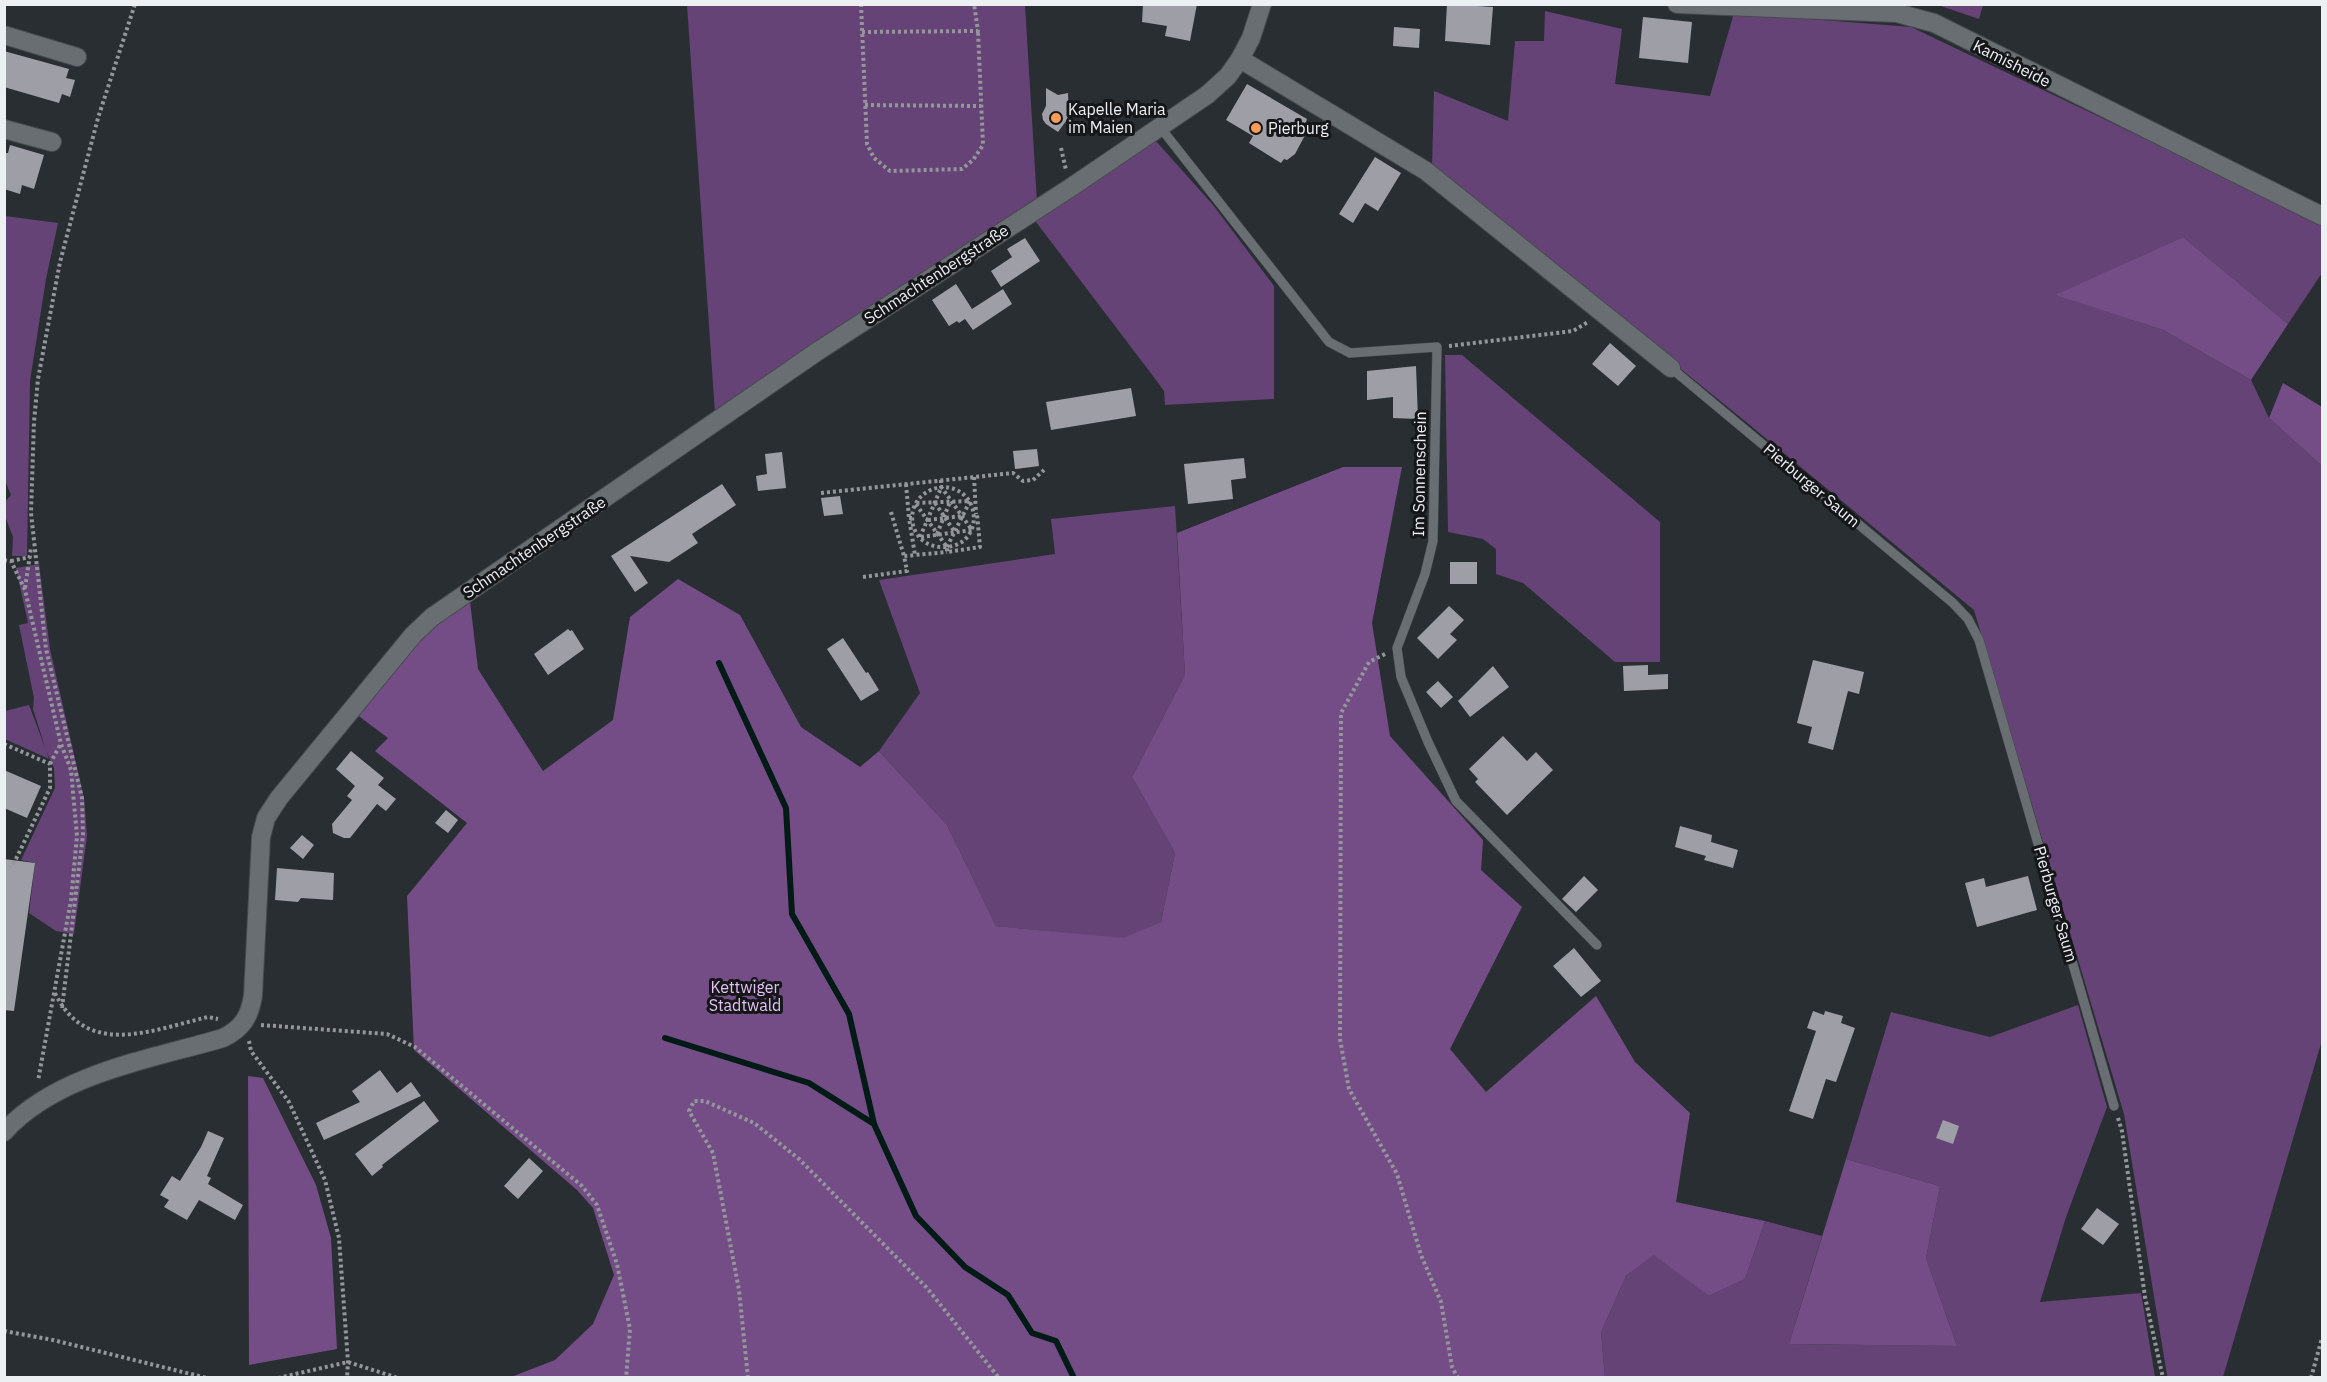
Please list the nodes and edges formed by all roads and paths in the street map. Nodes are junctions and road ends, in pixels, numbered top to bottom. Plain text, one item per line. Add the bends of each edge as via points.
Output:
1 (135, 4) edge
2 (861, 4) edge
3 (974, 4) edge
4 (1262, 4) edge
5 (1677, 4) edge
6 (978, 31) junction
7 (862, 32) junction
8 (4, 35) edge
9 (77, 57) dead end
10 (1240, 59) junction
11 (865, 105) junction
12 (981, 106) junction
13 (1160, 127) junction
14 (4, 129) edge
15 (52, 142) dead end
16 (2322, 216) edge
17 (1601, 313) junction
18 (1437, 347) junction
19 (1671, 368) joint
20 (1044, 470) dead end
21 (974, 477) junction
22 (941, 480) junction
23 (906, 484) junction
24 (941, 487) junction
25 (821, 493) dead end
26 (970, 501) junction
27 (935, 502) junction
28 (950, 502) junction
29 (915, 503) junction
30 (891, 512) dead end
31 (975, 514) junction
32 (945, 516) junction
33 (962, 516) junction
34 (911, 518) junction
35 (927, 520) junction
36 (972, 530) junction
37 (955, 532) junction
38 (937, 535) junction
39 (920, 537) junction
40 (32, 542) junction
41 (947, 549) junction
42 (915, 555) junction
43 (904, 556) junction
44 (30, 557) junction
45 (4, 560) edge
46 (12, 561) junction
47 (863, 577) dead end
48 (25, 590) junction
49 (1397, 648) junction
50 (4, 744) edge
51 (61, 744) junction
52 (50, 764) junction
53 (10, 867) dead end
54 (1598, 945) dead end
55 (55, 993) junction
56 (62, 1008) junction
57 (243, 1023) junction
58 (34, 1105) junction
59 (2114, 1106) joint
60 (4, 1132) edge
61 (4, 1331) edge
62 (2322, 1338) edge
63 (348, 1362) junction
64 (207, 1377) edge
65 (278, 1377) edge
66 (347, 1377) edge
67 (398, 1377) edge
68 (626, 1377) edge
69 (748, 1377) edge
70 (999, 1377) edge
71 (1458, 1377) edge
72 (2163, 1377) edge
73 (2311, 1377) edge

1 - 40 path via 98,118 48,322 34,422
2 - 7 path
3 - 6 path
4 - 10 street, Schmachtenbergstraße
5 - 16 street, Kamisheide via 1897,13 1934,23
6 - 7 path
6 - 12 path
7 - 11 path
8 - 9 street
10 - 13 street, Schmachtenbergstraße via 1207,95
10 - 17 street, Pierburger Saum via 1426,171
11 - 12 path
11 - 12 path via 867,144 874,158 890,171 962,169 983,145
13 - 18 lane via 1329,342 1350,353
13 - 57 street, Schmachtenbergstraße via 818,351 432,617 413,634 266,818 261,837 253,995 250,1013
14 - 15 street
17 - 18 path via 1573,332
17 - 19 street, Pierburger Saum
18 - 49 lane, Im Sonnenschein via 1433,541
19 - 59 lane, Pierburger Saum via 1968,619 1979,640
20 - 21 path via 1033,480 1023,481 1013,473
21 - 22 path
21 - 31 path
22 - 23 path
22 - 24 path
23 - 25 path
23 - 34 path
24 - 26 path via 952,487
24 - 27 path
24 - 28 path
24 - 29 path via 931,489
26 - 28 path
26 - 31 path
26 - 33 path
27 - 28 path
27 - 29 path
27 - 32 path
27 - 35 path
28 - 32 path
28 - 33 path
29 - 34 path
29 - 35 path
30 - 43 path
31 - 36 path
31 - 41 path via 980,548
32 - 33 path
32 - 35 path
32 - 37 path
32 - 38 path
33 - 36 path
33 - 37 path
34 - 39 path
34 - 42 path
35 - 38 path
35 - 39 path
36 - 37 path
36 - 41 path via 963,541
37 - 38 path
37 - 41 path
38 - 39 path
38 - 41 path
39 - 41 path
40 - 44 path
40 - 56 path via 46,649 81,798 83,835
41 - 42 path
42 - 43 path
43 - 47 path via 907,571
44 - 46 path
44 - 48 path
45 - 46 path
46 - 48 path
48 - 51 path
49 - 54 lane, Im Sonnenschein via 1401,677 1456,801
49 - 71 path via 1369,662 1341,713 1340,1039 1349,1089 1397,1174 1421,1255 1441,1302 1452,1367
50 - 52 path
51 - 52 path
51 - 55 path via 71,770 77,836 72,900
52 - 53 path via 50,788
55 - 56 path
55 - 58 path
56 - 57 path via 81,1026 118,1036 208,1017
57 - 58 street via 223,1038 110,1070
57 - 63 path via 251,1051 289,1102 325,1179 339,1238
57 - 68 path via 387,1035 415,1047 582,1186 597,1205 617,1264 630,1329
58 - 60 street
59 - 72 path via 2122,1131 2145,1297
61 - 64 path
62 - 73 path
63 - 65 path
63 - 66 path
63 - 67 path
69 - 70 path via 739,1290 713,1153 690,1111 694,1101 705,1101 754,1123 799,1159 927,1288

